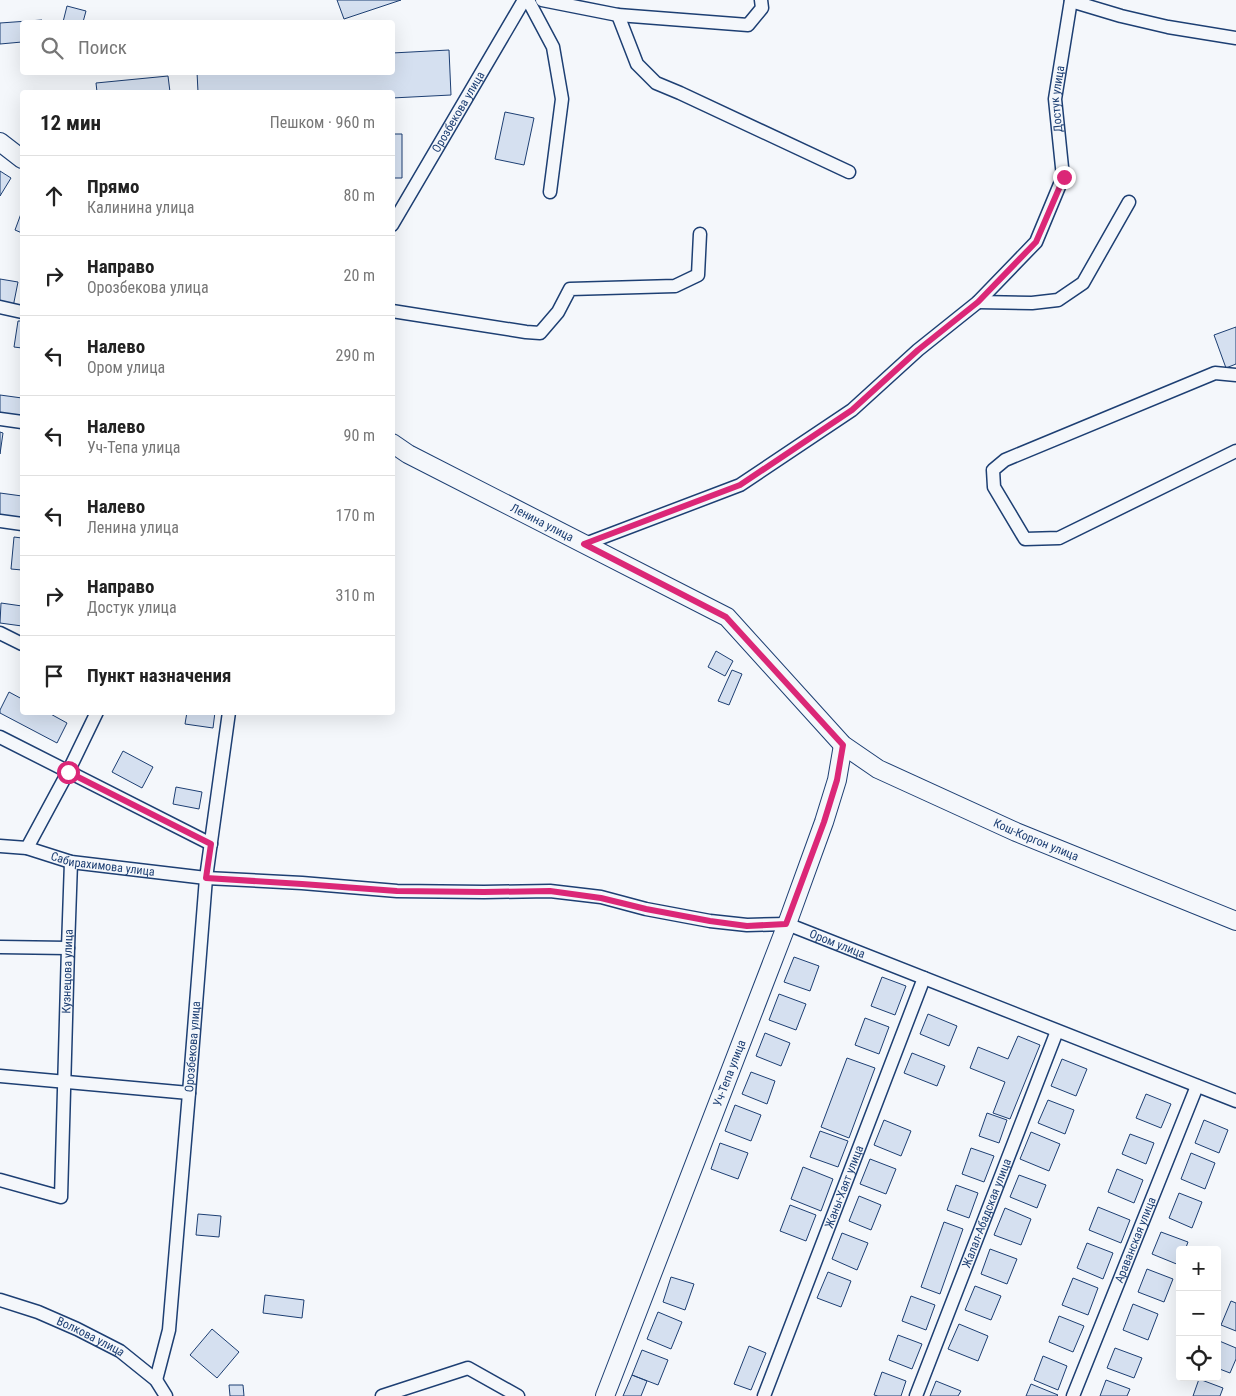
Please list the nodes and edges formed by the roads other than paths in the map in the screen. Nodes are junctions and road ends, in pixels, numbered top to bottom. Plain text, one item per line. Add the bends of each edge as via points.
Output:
1 (526, 0) edge
2 (542, 0) edge
3 (762, 0) edge
4 (1071, 0) edge
5 (618, 15) junction
6 (1236, 38) edge
7 (0, 142) edge
8 (20, 157) edge
9 (848, 172) dead end
10 (550, 192) dead end
11 (1129, 202) dead end
12 (395, 220) edge
13 (700, 234) dead end
14 (978, 302) junction
15 (0, 307) edge
16 (395, 311) edge
17 (20, 312) edge
18 (1236, 376) edge
19 (0, 419) edge
20 (20, 422) edge
21 (395, 445) edge
22 (1236, 451) edge
23 (0, 521) edge
24 (20, 524) edge
25 (584, 544) junction
26 (0, 633) edge
27 (20, 643) edge
28 (96, 715) edge
29 (229, 715) edge
30 (0, 737) edge
31 (843, 745) junction
32 (68, 772) junction
33 (211, 844) junction
34 (0, 846) edge
35 (27, 848) junction
36 (72, 862) junction
37 (206, 878) junction
38 (1236, 921) edge
39 (786, 924) junction
40 (0, 947) edge
41 (68, 948) junction
42 (924, 978) junction
43 (1057, 1031) junction
44 (0, 1076) edge
45 (65, 1082) junction
46 (1197, 1086) junction
47 (189, 1093) junction
48 (1236, 1101) edge
49 (0, 1180) edge
50 (0, 1300) edge
51 (156, 1380) junction
52 (166, 1396) edge
53 (382, 1396) edge
54 (518, 1396) edge
55 (605, 1396) edge
56 (764, 1396) edge
57 (916, 1396) edge
58 (1073, 1396) edge

1 - 10 street via 554,47 562,99
1 - 12 street, Орозбекова улица
2 - 5 street
3 - 5 street via 762,8 748,25
4 - 6 street, Достук улица via 1120,16
4 - 14 street, Достук улица via 1056,98 1064,177 1036,242
5 - 9 street via 636,64 656,83
7 - 8 street
11 - 14 street via 1083,282 1058,300
13 - 16 street via 698,275 675,286 570,289 558,312 540,333
14 - 25 street, Достук улица via 918,350 852,410 740,485
15 - 17 street
18 - 22 street via 1215,373 1006,460 994,470 994,487 1025,539 1059,538
19 - 20 street
21 - 25 street, Ленина улица
23 - 24 street
25 - 31 street, Ленина улица via 726,617
26 - 27 street
28 - 32 street
29 - 33 street, Орозбекова улица
30 - 32 street
31 - 38 street, Кош-Коргон улица via 878,769 1016,832
31 - 39 street, Уч-Тепа улица via 837,780 824,822
32 - 33 street
32 - 35 street
33 - 37 street, Орозбекова улица
34 - 35 street, Сабирахимова улица
35 - 36 street, Сабирахимова улица
36 - 37 street, Сабирахимова улица
36 - 41 street, Кузнецова улица
37 - 39 street, Ором улица via 397,891 550,891 601,898 710,921 747,926
37 - 47 street, Орозбекова улица
39 - 42 street, Ором улица
39 - 55 street, Уч-Тепа улица
40 - 41 street
41 - 45 street, Кузнецова улица
42 - 43 street, Ором улица
42 - 56 street, Жаны-Хаят улица
43 - 46 street, Ором улица
43 - 57 street, Жалал-Абадская улица
44 - 45 street
45 - 47 street
45 - 49 street, Кузнецова улица via 61,1197
46 - 48 street, Ором улица
46 - 58 street, Араванская улица
47 - 51 street, Орозбекова улица via 169,1330
50 - 51 street, Волкова улица via 38,1312 103,1342 120,1351
51 - 52 street, Волкова улица
53 - 54 street via 468,1368

